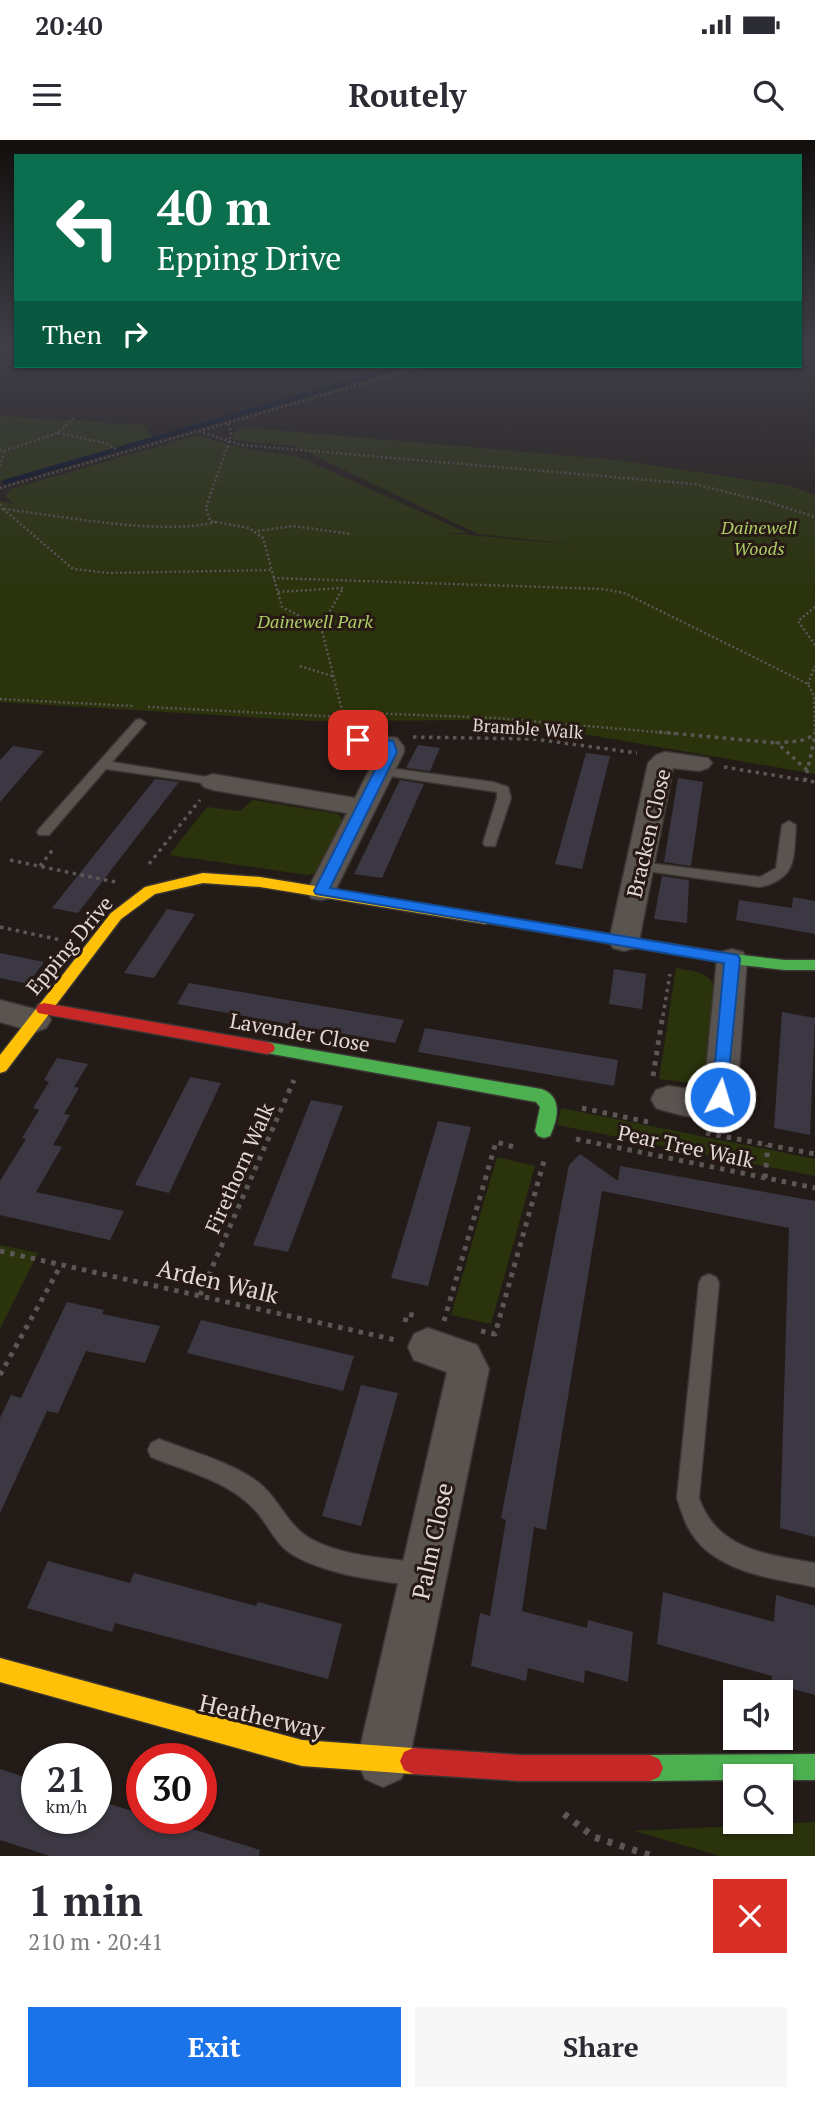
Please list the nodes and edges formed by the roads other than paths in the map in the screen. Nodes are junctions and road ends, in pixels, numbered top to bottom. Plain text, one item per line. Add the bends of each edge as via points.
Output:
1 (141, 723) dead end
2 (358, 740) road end
3 (386, 759) junction
4 (699, 763) road end
5 (104, 765) junction
6 (213, 782) joint
7 (361, 807) junction
8 (789, 825) dead end
9 (44, 832) dead end
10 (490, 843) dead end
11 (640, 866) junction
12 (321, 891) junction
13 (624, 941) junction
14 (732, 959) junction
15 (815, 965) edge
16 (0, 1011) edge
17 (40, 1015) junction
18 (0, 1067) edge
19 (653, 1103) road end
20 (544, 1130) dead end
21 (709, 1283) dead end
22 (432, 1333) road end
23 (159, 1450) dead end
24 (424, 1575) junction
25 (815, 1575) edge
26 (0, 1670) edge
27 (383, 1760) junction
28 (815, 1767) edge

1 - 5 lane
2 - 3 street via 388,743
3 - 7 street
3 - 10 lane via 503,790 505,798
4 - 11 street, Bracken Close via 661,763
5 - 6 lane
5 - 9 lane
6 - 7 street
7 - 12 street
8 - 11 lane via 784,867 773,880
11 - 13 street, Bracken Close
12 - 13 street, Epping Drive
12 - 17 street, Epping Drive via 229,878 181,881 150,890 116,916
13 - 14 street, Epping Drive
14 - 15 street, Epping Drive
14 - 19 street via 720,1097 710,1105
16 - 17 street
17 - 18 street, Epping Drive
17 - 20 street, Lavender Close via 306,1053 548,1100
21 - 25 lane via 688,1498 692,1516 718,1546 747,1560
22 - 24 street, Palm Close via 463,1358 468,1369
23 - 24 lane via 242,1483 289,1538 312,1550 347,1564
24 - 27 street, Palm Close
26 - 27 street, Heatherway via 302,1753
27 - 28 street, Heatherway via 520,1768

